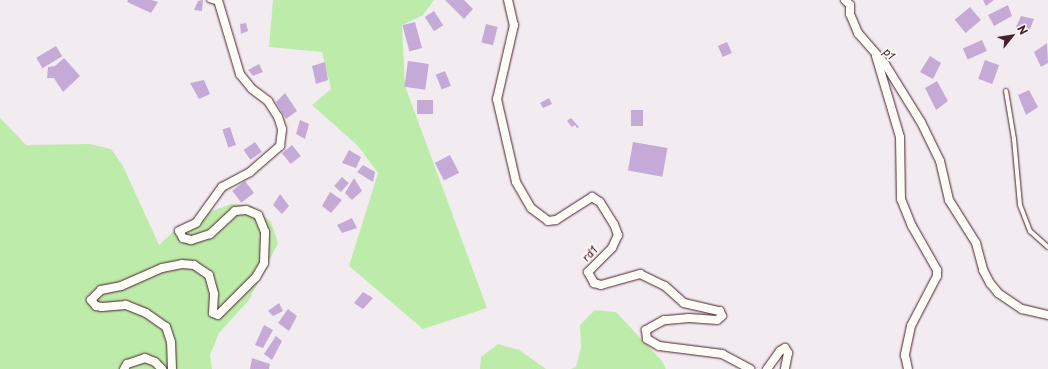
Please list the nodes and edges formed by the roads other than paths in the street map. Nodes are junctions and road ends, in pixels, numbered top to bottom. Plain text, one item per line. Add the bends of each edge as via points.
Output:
1 (209, 0) edge
2 (508, 0) edge
3 (845, 0) edge
4 (219, 1) edge
5 (875, 55) junction
6 (1006, 91) dead end
7 (1048, 247) edge
8 (1048, 316) edge
9 (124, 369) edge
10 (162, 369) edge
11 (172, 369) edge
12 (750, 369) edge
13 (767, 369) edge
14 (785, 369) edge
15 (908, 369) edge

1 - 4 lane
2 - 12 street, rd1 via 514,25 496,99 516,182 531,208 548,221 556,220 592,197 600,202 618,235 612,248 588,272 594,283 601,285 640,274 665,286 684,303 720,311 722,316 717,320 664,320 646,330 647,339 651,344 668,348 722,354
3 - 5 street, p1 via 850,5 850,14 858,34
4 - 11 street via 240,74 268,101 278,117 282,129 280,146 250,172 222,187 196,223 179,231 183,238 191,240 210,234 235,211 246,210 258,216 265,232 264,262 256,277 218,315 213,313 214,294 209,275 194,265 182,264 162,268 120,286 101,290 91,300 96,306 102,307 126,305 146,313 166,327 171,342
5 - 8 street, p1 via 893,76 921,122 940,161 949,200 976,243 982,270 990,283 1022,309
5 - 15 street via 900,137 901,199 912,226 937,270 937,276 910,326 905,355
6 - 7 lane via 1014,139 1020,205 1030,231
9 - 10 street via 128,364 145,358 156,362
13 - 14 street via 780,351 786,348 788,353

